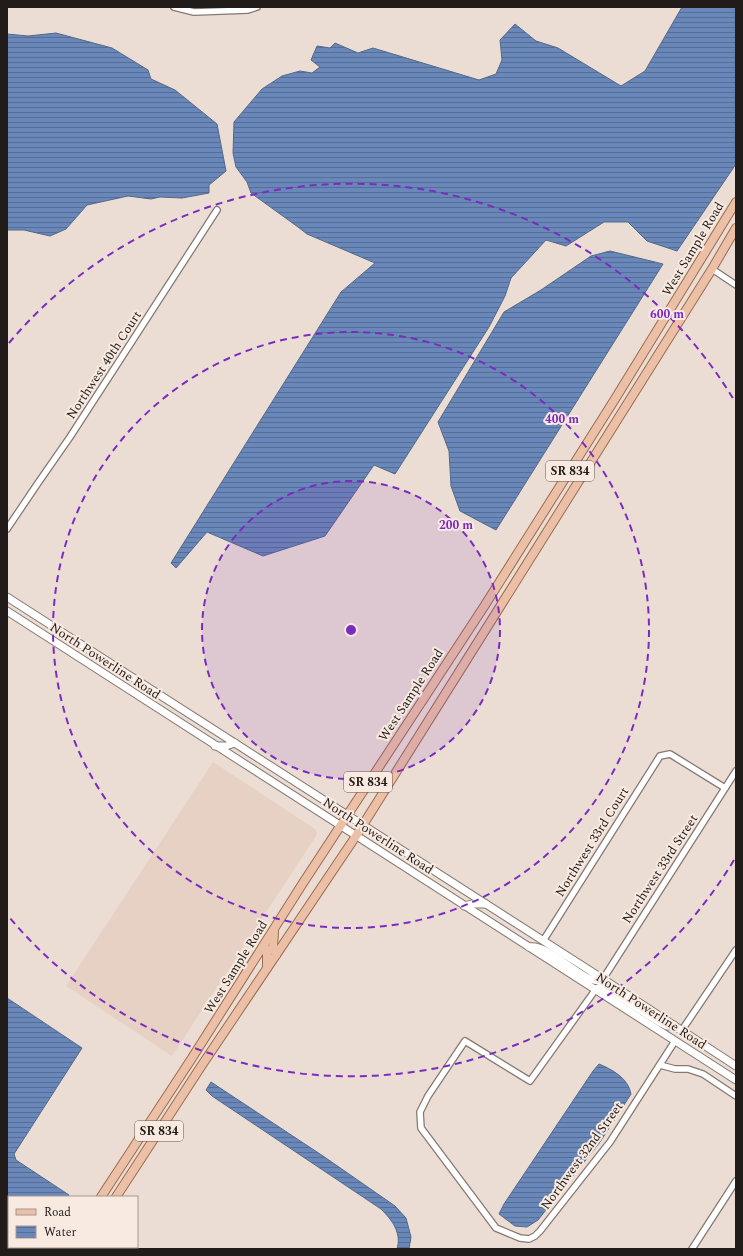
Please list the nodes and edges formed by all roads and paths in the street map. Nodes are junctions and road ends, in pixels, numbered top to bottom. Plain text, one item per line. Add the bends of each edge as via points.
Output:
1 (174, 7) edge
2 (257, 7) edge
3 (736, 202) edge
4 (217, 210) dead end
5 (736, 228) edge
6 (712, 269) junction
7 (736, 285) edge
8 (7, 529) edge
9 (7, 597) edge
10 (7, 611) edge
11 (96, 655) junction
12 (123, 672) junction
13 (103, 674) junction
14 (234, 743) junction
15 (215, 746) junction
16 (736, 771) edge
17 (725, 788) junction
18 (347, 815) junction
19 (363, 825) junction
20 (340, 826) junction
21 (356, 836) junction
22 (486, 904) junction
23 (464, 906) junction
24 (274, 929) junction
25 (542, 941) junction
26 (264, 945) junction
27 (529, 947) junction
28 (736, 950) edge
29 (276, 955) junction
30 (734, 957) edge
31 (267, 968) junction
32 (603, 979) junction
33 (596, 990) junction
34 (674, 1025) junction
35 (682, 1030) junction
36 (675, 1041) junction
37 (660, 1065) junction
38 (736, 1066) edge
39 (736, 1080) edge
40 (736, 1096) edge
41 (122, 1165) junction
42 (736, 1180) edge
43 (107, 1193) edge
44 (112, 1196) edge
45 (117, 1196) edge
46 (692, 1249) edge

1 - 2 street via 194,12 248,10
3 - 18 main road, West Sample Road / SR 834 via 527,538
4 - 8 street, Northwest 40th Court via 70,437
5 - 6 main road, West Sample Road / SR 834
6 - 7 street
6 - 19 main road, West Sample Road / SR 834
9 - 11 main road, North Powerline Road
10 - 13 main road, North Powerline Road
11 - 12 main road, North Powerline Road
11 - 13 main road via 102,665
12 - 13 main road via 108,671
12 - 14 main road, North Powerline Road
13 - 15 main road, North Powerline Road
14 - 15 main road
14 - 18 main road, North Powerline Road
15 - 20 main road, North Powerline Road
16 - 17 street, Northwest 33rd Street
17 - 25 street, Northwest 33rd Court via 670,754 660,756
17 - 32 street, Northwest 33rd Street
18 - 19 main road, North Powerline Road
18 - 20 main road, West Sample Road / SR 834
19 - 21 main road, West Sample Road / SR 834
19 - 22 main road, North Powerline Road
20 - 21 main road, North Powerline Road
20 - 24 main road, West Sample Road / SR 834
21 - 23 main road, North Powerline Road
21 - 29 main road, West Sample Road / SR 834
22 - 23 main road
22 - 25 main road, North Powerline Road
23 - 27 main road, North Powerline Road
24 - 26 main road, West Sample Road / SR 834
24 - 29 main road
25 - 32 main road, North Powerline Road
26 - 31 main road via 267,952
26 - 41 main road, West Sample Road / SR 834
27 - 32 main road via 545,950 588,979
27 - 33 main road, North Powerline Road
28 - 30 street
29 - 31 main road, West Sample Road / SR 834
30 - 35 street
31 - 45 main road, West Sample Road / SR 834
32 - 34 main road, North Powerline Road
33 - 34 main road via 605,988 659,1022 667,1026
33 - 36 main road, North Powerline Road
33 - 37 street, Northwest 32nd Street via 530,1081 465,1040 420,1112 421,1128 496,1228 520,1238 529,1239 535,1236 610,1142
34 - 35 main road, North Powerline Road
35 - 38 main road, North Powerline Road
36 - 37 street, Northwest 32nd Street
36 - 39 main road, North Powerline Road
37 - 40 street via 703,1074
41 - 43 main road, West Sample Road / SR 834
41 - 44 main road via 112,1189
42 - 46 street

